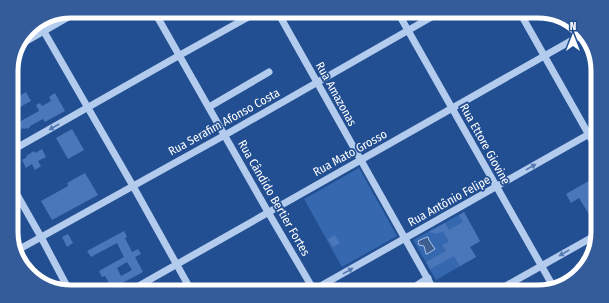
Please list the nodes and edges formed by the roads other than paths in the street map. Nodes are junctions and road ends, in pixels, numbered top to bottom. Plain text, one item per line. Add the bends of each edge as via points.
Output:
1 (67, 18) edge
2 (158, 18) edge
3 (246, 18) edge
4 (281, 18) edge
5 (401, 18) edge
6 (429, 18) edge
7 (523, 18) edge
8 (41, 27) edge
9 (408, 30) junction
10 (44, 32) junction
11 (578, 37) edge
12 (28, 40) edge
13 (180, 55) junction
14 (544, 56) junction
15 (269, 72) dead end
16 (317, 82) junction
17 (209, 107) junction
18 (88, 108) junction
19 (452, 108) junction
20 (224, 135) junction
21 (589, 135) junction
22 (591, 139) edge
23 (18, 147) edge
24 (360, 160) junction
25 (133, 186) junction
26 (497, 187) junction
27 (18, 197) edge
28 (268, 212) junction
29 (41, 238) junction
30 (405, 238) junction
31 (591, 238) edge
32 (21, 248) edge
33 (176, 264) junction
34 (541, 265) junction
35 (428, 278) junction
36 (551, 283) edge
37 (66, 285) edge
38 (140, 285) edge
39 (188, 285) edge
40 (310, 285) edge
41 (323, 285) edge
42 (418, 285) edge
43 (432, 285) edge
44 (507, 285) edge

1 - 10 street
2 - 13 street, Rua Cândido Bertier Fortes
3 - 13 street
4 - 16 street, Rua Amazonas
5 - 9 street, Rua Ettore Giovine
6 - 9 street, Rua Serafim Afonso Costa
7 - 14 street
8 - 10 street
9 - 16 street, Rua Serafim Afonso Costa
9 - 19 street, Rua Ettore Giovine
10 - 12 street
10 - 18 street
11 - 14 street, Rua Mato Grosso
13 - 17 street, Rua Cândido Bertier Fortes
13 - 18 street
14 - 19 street, Rua Mato Grosso
14 - 21 street
15 - 17 street
16 - 20 street, Rua Serafim Afonso Costa
16 - 24 street, Rua Amazonas
17 - 20 street, Rua Cândido Bertier Fortes
18 -> 23 street
18 - 25 street
19 - 24 street, Rua Mato Grosso
19 - 26 street, Rua Ettore Giovine
20 - 25 street, Rua Serafim Afonso Costa
20 - 28 street, Rua Cândido Bertier Fortes
21 - 22 street
26 -> 21 street, Rua Antônio Felipe
24 - 28 street, Rua Mato Grosso
24 - 30 street, Rua Amazonas
25 - 29 street, Rua Serafim Afonso Costa
25 - 33 street
26 - 30 street, Rua Antônio Felipe
26 - 34 street, Rua Ettore Giovine
27 - 29 street
28 - 33 street, Rua Mato Grosso
28 - 40 street, Rua Cândido Bertier Fortes
29 - 32 street, Rua Serafim Afonso Costa
29 - 37 street
30 - 35 street, Rua Amazonas
41 -> 30 street, Rua Antônio Felipe
31 -> 34 street
33 - 38 street, Rua Mato Grosso
33 - 39 street
34 - 36 street, Rua Ettore Giovine
34 - 44 street
35 - 42 street
35 - 43 street, Rua Amazonas

